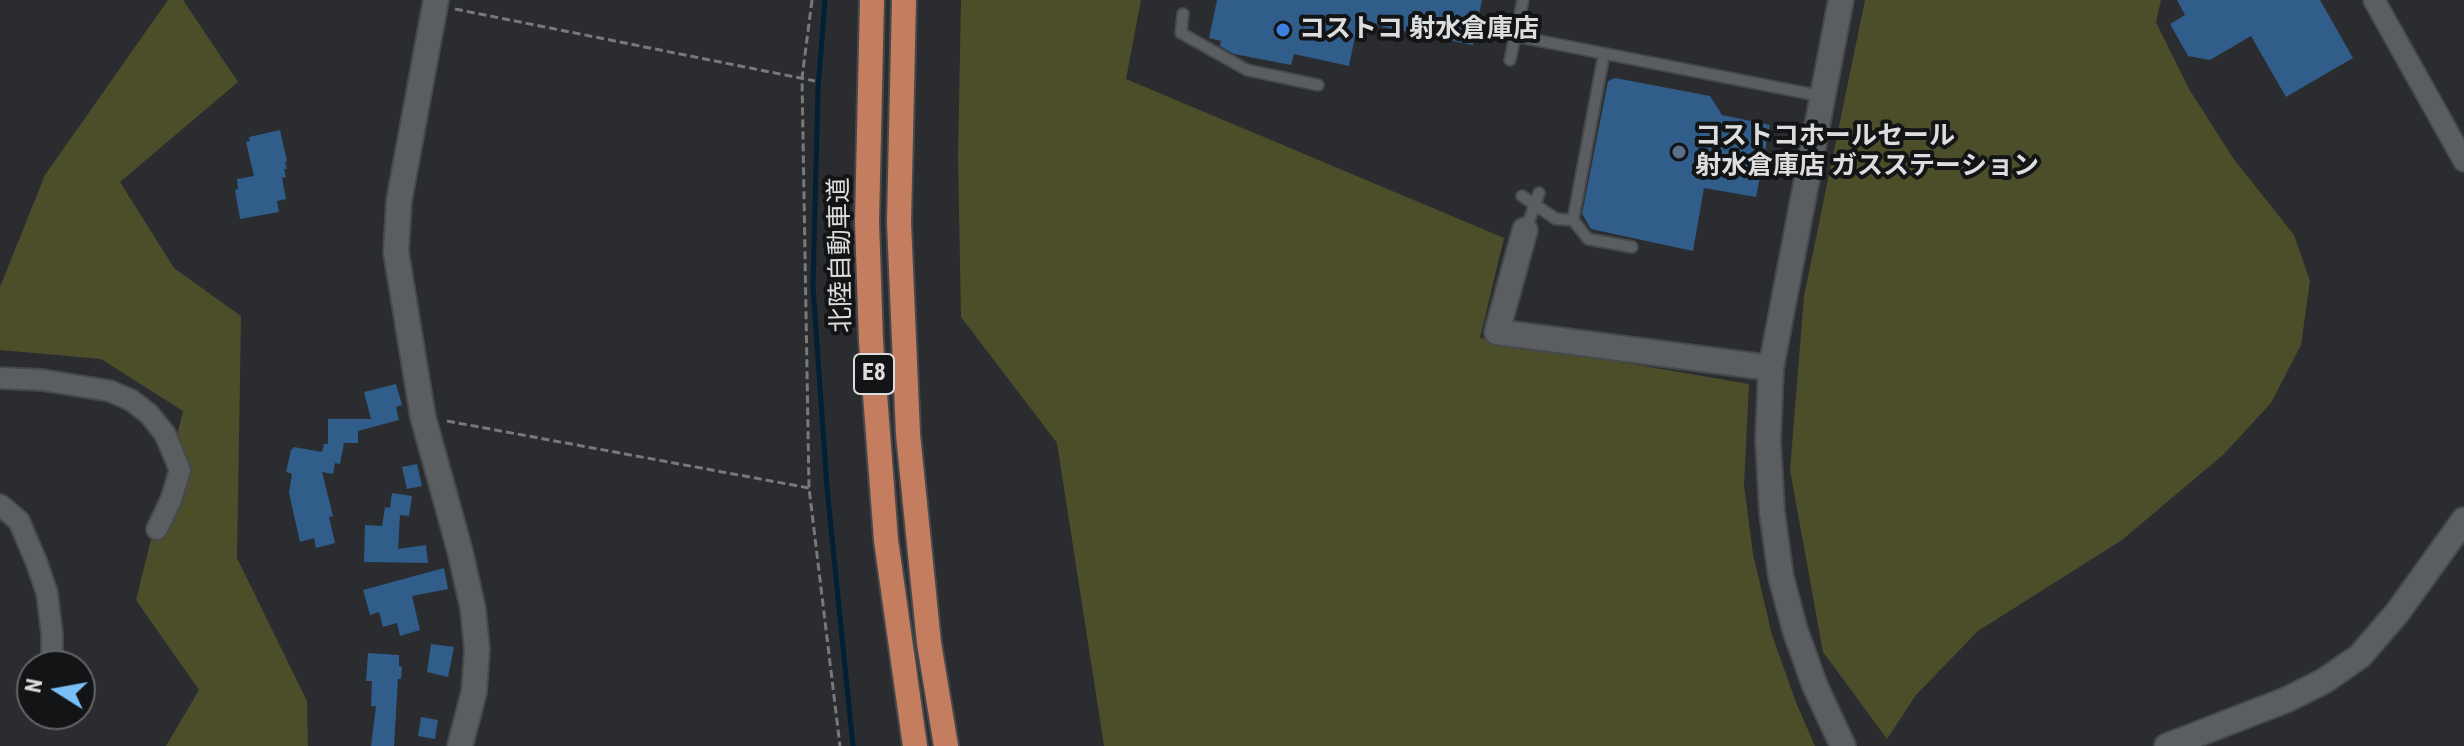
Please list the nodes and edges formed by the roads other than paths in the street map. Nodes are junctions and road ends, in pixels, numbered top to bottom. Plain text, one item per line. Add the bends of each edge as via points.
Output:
1 (872, 0) edge
2 (904, 0) edge
3 (1523, 0) edge
4 (1841, 0) edge
5 (2374, 0) edge
6 (436, 2) edge
7 (1183, 14) dead end
8 (1515, 36) junction
9 (1604, 54) junction
10 (1510, 60) dead end
11 (1318, 85) dead end
12 (1821, 96) junction
13 (2464, 161) edge
14 (1522, 196) dead end
15 (1537, 198) junction
16 (1573, 220) junction
17 (1525, 230) joint
18 (1632, 247) dead end
19 (1771, 368) junction
20 (0, 378) edge
21 (0, 505) edge
22 (2464, 520) edge
23 (157, 529) dead end
24 (52, 650) edge
25 (460, 746) edge
26 (915, 746) edge
27 (946, 746) edge
28 (1843, 746) edge
29 (2167, 746) edge

1 - 26 highway, 北陸自動車道 / E8 via 867,206 871,341 886,540
2 - 27 highway, E8 via 899,222 905,389 929,643
3 - 8 lane
4 - 12 street
5 - 13 street
6 - 25 street via 399,201 396,252 423,417 473,609 474,692
7 - 11 lane via 1181,33 1247,70
8 - 9 lane
8 - 10 lane
9 - 12 lane
9 - 16 lane
12 - 19 street
14 - 15 lane
15 - 16 lane via 1556,219
15 - 17 lane
16 - 18 lane via 1588,239
17 - 19 street via 1497,332
19 - 28 street via 1768,440 1781,577 1815,686
20 - 23 street via 110,391 149,414 165,434 180,470
21 - 24 street via 19,521 36,561 47,593
22 - 29 street via 2360,656 2286,700

